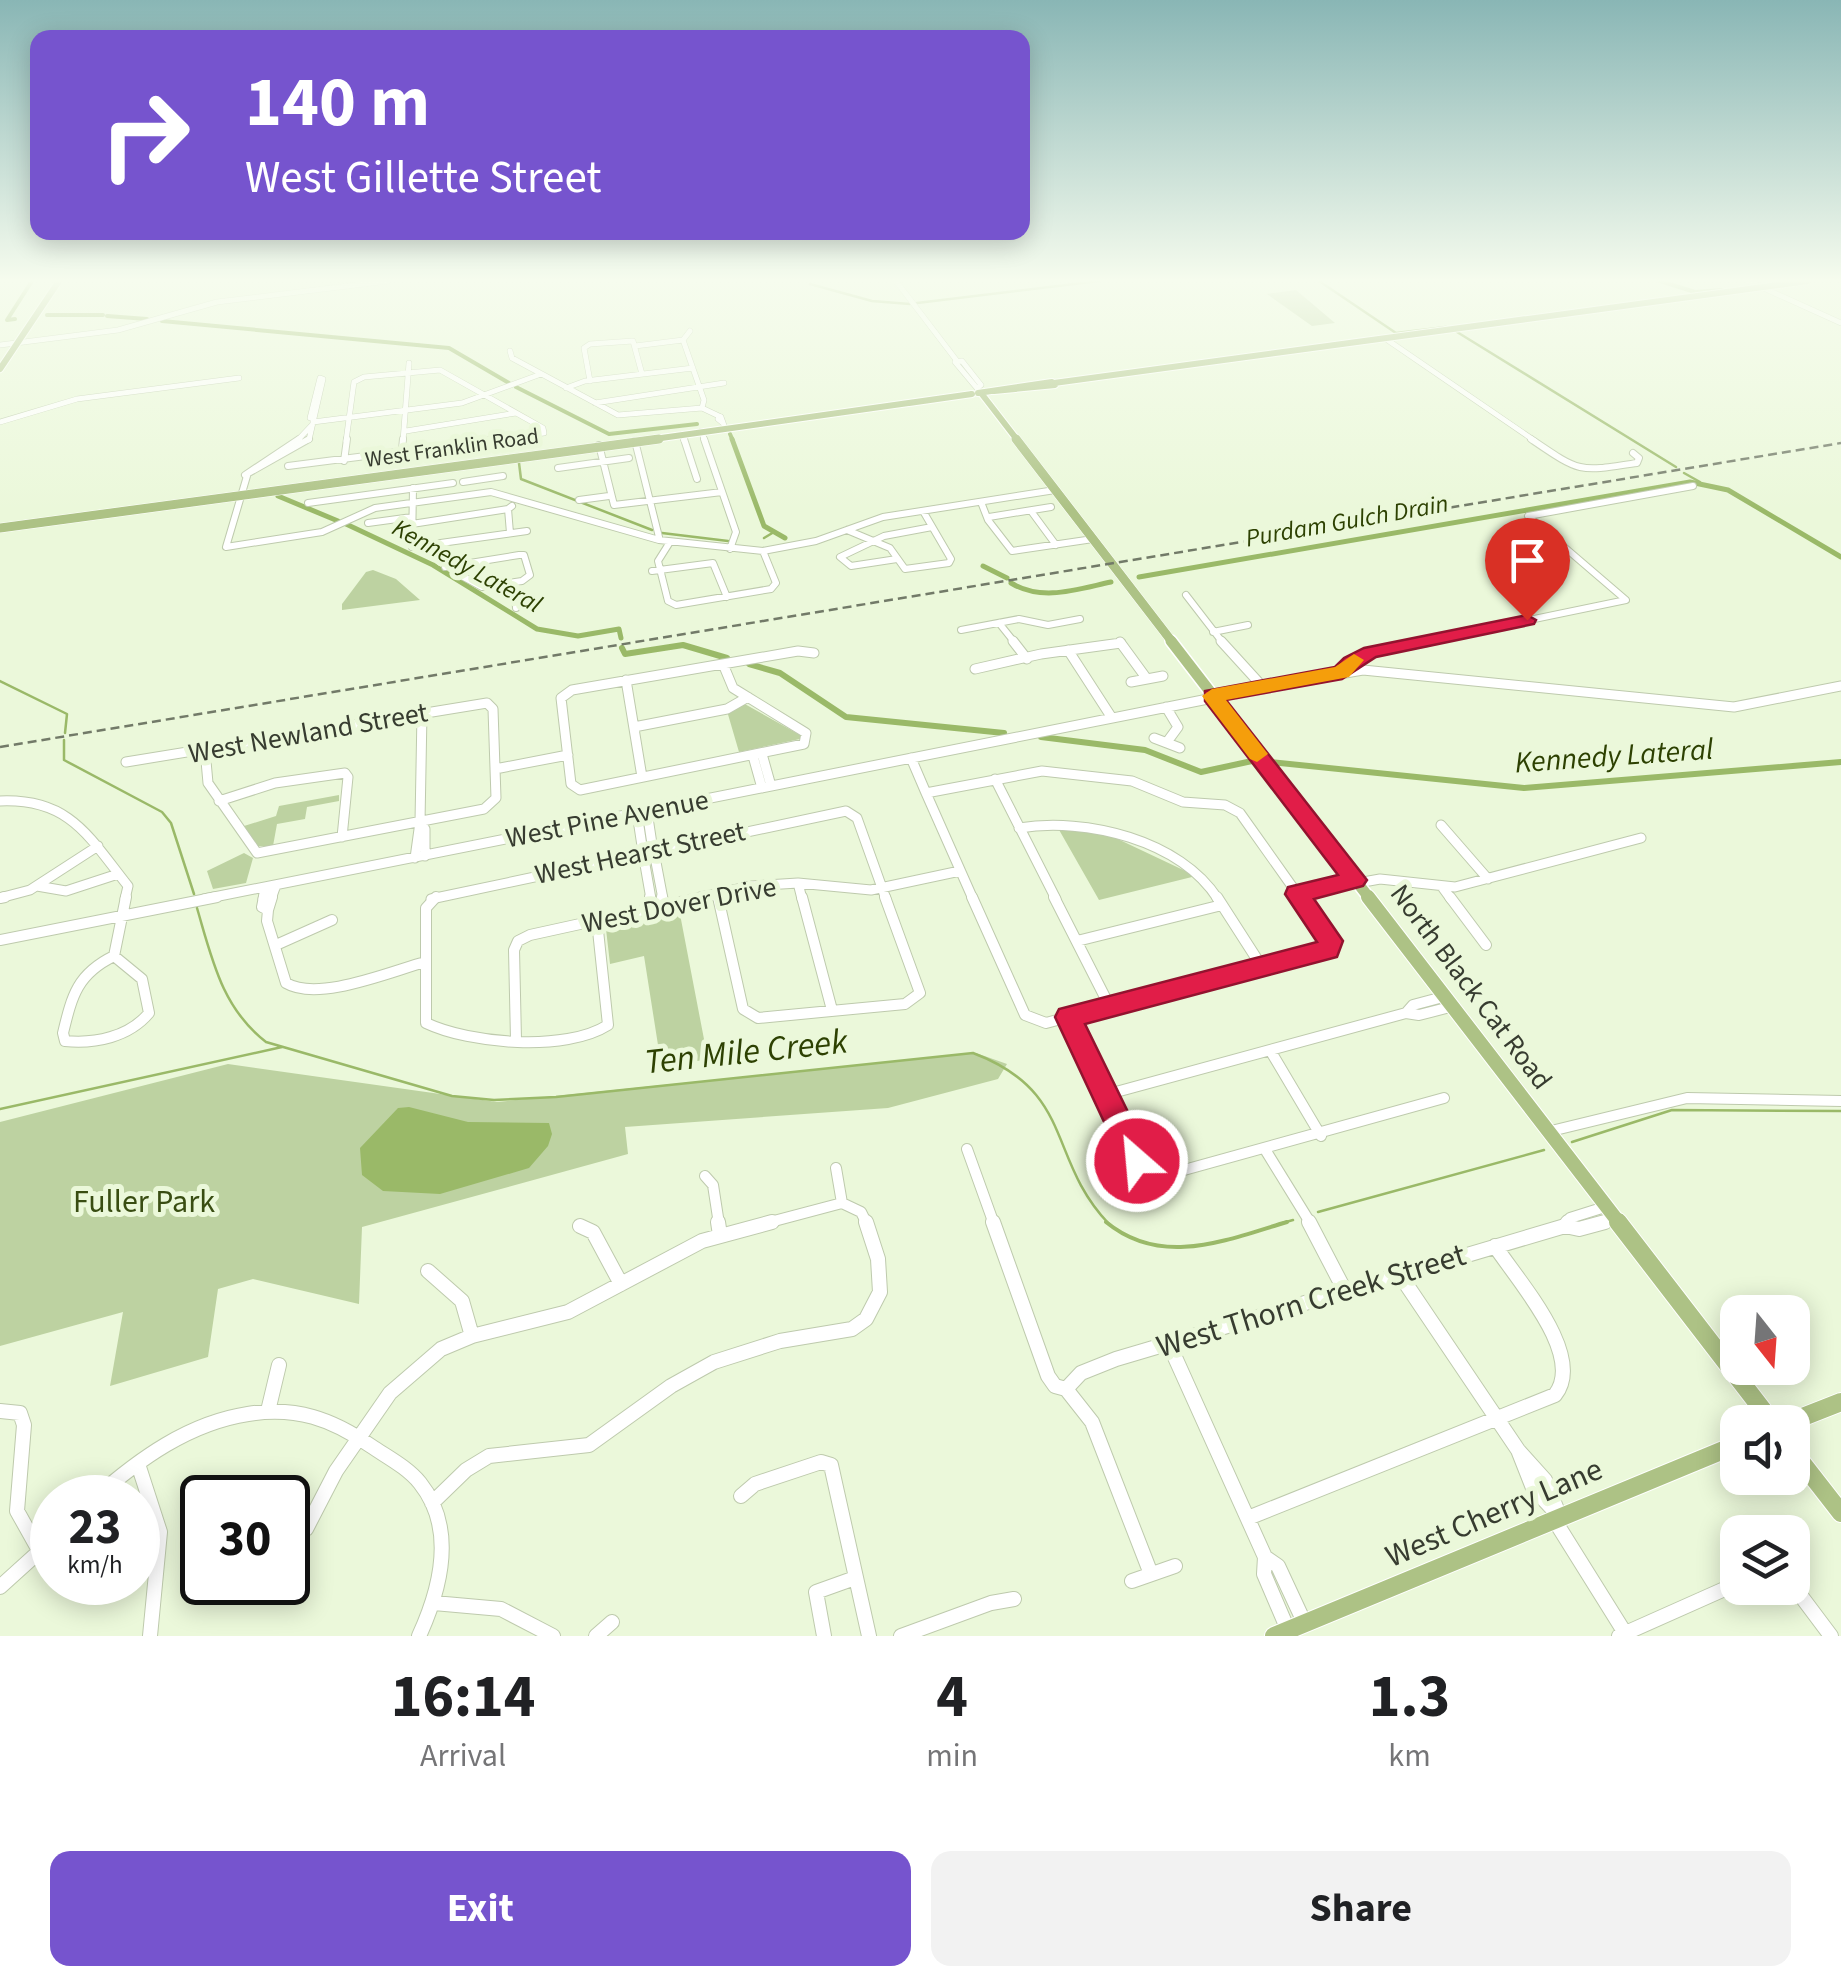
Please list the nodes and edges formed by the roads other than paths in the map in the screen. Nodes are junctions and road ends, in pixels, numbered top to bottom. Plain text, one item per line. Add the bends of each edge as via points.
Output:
1 (512, 357) edge
2 (587, 357) edge
3 (637, 357) edge
4 (689, 357) edge
5 (953, 357) edge
6 (1248, 357) edge
7 (1413, 357) edge
8 (409, 363) dead end
9 (693, 368) junction
10 (409, 372) junction
11 (541, 374) junction
12 (642, 374) junction
13 (320, 376) dead end
14 (239, 378) dead end
15 (590, 381) junction
16 (724, 383) dead end
17 (699, 386) junction
18 (566, 388) junction
19 (977, 392) junction
20 (485, 395) junction
21 (595, 403) junction
22 (702, 408) junction
23 (407, 410) junction
24 (516, 413) junction
25 (350, 417) junction
26 (0, 422) edge
27 (313, 422) junction
28 (723, 423) junction
29 (406, 431) junction
30 (701, 432) junction
31 (682, 434) junction
32 (635, 440) junction
33 (599, 445) junction
34 (402, 449) junction
35 (1633, 454) dead end
36 (629, 458) dead end
37 (344, 461) junction
38 (602, 462) junction
39 (462, 464) junction
40 (288, 466) dead end
41 (558, 468) dead end
42 (503, 476) dead end
43 (697, 478) dead end
44 (453, 482) dead end
45 (463, 482) junction
46 (1692, 486) dead end
47 (413, 488) junction
48 (1055, 490) junction
49 (722, 492) junction
50 (463, 494) junction
51 (240, 495) junction
52 (609, 496) junction
53 (579, 500) dead end
54 (412, 502) junction
55 (519, 502) junction
56 (650, 502) junction
57 (981, 502) junction
58 (308, 503) dead end
59 (1051, 508) dead end
60 (508, 510) junction
61 (923, 511) junction
62 (1031, 511) junction
63 (989, 517) junction
64 (412, 520) junction
65 (368, 523) dead end
66 (932, 527) junction
67 (0, 528) edge
68 (847, 530) junction
69 (527, 531) dead end
70 (510, 534) junction
71 (494, 536) junction
72 (659, 537) dead end
73 (1092, 539) junction
74 (872, 540) junction
75 (670, 542) junction
76 (1056, 545) junction
77 (730, 549) junction
78 (764, 551) junction
79 (499, 558) junction
80 (897, 559) junction
81 (458, 565) junction
82 (445, 567) dead end
83 (656, 570) junction
84 (514, 582) junction
85 (1186, 595) dead end
86 (727, 597) junction
87 (501, 602) dead end
88 (1080, 619) dead end
89 (999, 623) junction
90 (1248, 625) dead end
91 (960, 630) dead end
92 (1213, 632) junction
93 (1068, 650) junction
94 (814, 653) dead end
95 (1027, 659) junction
96 (723, 664) junction
97 (975, 669) dead end
98 (1342, 672) junction
99 (1164, 676) dead end
100 (1147, 679) junction
101 (626, 680) junction
102 (1131, 682) dead end
103 (1262, 686) junction
104 (1841, 686) edge
105 (748, 697) junction
106 (1213, 697) junction
107 (1166, 707) junction
108 (422, 713) junction
109 (1112, 718) junction
110 (634, 727) junction
111 (1154, 738) dead end
112 (1167, 742) junction
113 (1180, 748) dead end
114 (205, 750) junction
115 (568, 755) junction
116 (757, 755) junction
117 (911, 758) junction
118 (126, 762) dead end
119 (495, 769) junction
120 (642, 777) junction
121 (994, 779) junction
122 (766, 787) junction
123 (926, 793) junction
124 (0, 800) edge
125 (220, 801) junction
126 (1230, 805) joint
127 (642, 812) junction
128 (420, 822) junction
129 (1441, 825) dead end
130 (1019, 828) junction
131 (342, 836) junction
132 (1641, 838) dead end
133 (98, 846) junction
134 (648, 851) junction
135 (420, 856) junction
136 (960, 870) junction
137 (118, 874) junction
138 (1488, 878) junction
139 (1355, 880) junction
140 (798, 883) junction
141 (37, 886) junction
142 (270, 886) junction
143 (883, 887) junction
144 (1443, 888) junction
145 (718, 894) junction
146 (1297, 894) junction
147 (0, 898) edge
148 (1222, 905) junction
149 (664, 906) junction
150 (652, 908) junction
151 (124, 914) junction
152 (332, 920) dead end
153 (597, 921) junction
154 (0, 940) edge
155 (1077, 941) junction
156 (276, 945) junction
157 (1486, 945) dead end
158 (114, 956) junction
159 (425, 962) junction
160 (1262, 967) junction
161 (1447, 1002) junction
162 (1110, 1006) junction
163 (832, 1010) junction
164 (1406, 1013) joint
165 (1068, 1017) junction
166 (516, 1040) junction
167 (1270, 1050) junction
168 (1105, 1095) junction
169 (1444, 1098) dead end
170 (1841, 1101) edge
171 (1547, 1132) junction
172 (1321, 1136) junction
173 (967, 1149) dead end
174 (1266, 1151) junction
175 (836, 1168) dead end
176 (1154, 1172) joint
177 (705, 1176) dead end
178 (842, 1203) junction
179 (1606, 1207) junction
180 (1615, 1219) junction
181 (580, 1226) dead end
182 (1565, 1226) junction
183 (720, 1235) junction
184 (1495, 1246) junction
185 (428, 1271) dead end
186 (1400, 1275) junction
187 (621, 1284) junction
188 (1344, 1291) junction
189 (472, 1336) junction
190 (1169, 1344) junction
191 (280, 1365) dead end
192 (1066, 1390) junction
193 (1841, 1402) edge
194 (1759, 1405) edge
195 (268, 1411) junction
196 (0, 1412) edge
197 (1810, 1414) edge
198 (1496, 1419) junction
199 (358, 1438) junction
200 (1518, 1450) joint
201 (1720, 1452) edge
202 (138, 1464) junction
203 (1810, 1473) edge
204 (124, 1475) edge
205 (741, 1496) dead end
206 (432, 1503) junction
207 (1841, 1513) edge
208 (1248, 1518) junction
209 (1558, 1520) junction
210 (310, 1522) edge
211 (30, 1537) edge
212 (30, 1561) edge
213 (1175, 1566) dead end
214 (1151, 1574) junction
215 (855, 1578) junction
216 (1132, 1581) dead end
217 (0, 1588) edge
218 (1720, 1591) edge
219 (1014, 1599) dead end
220 (434, 1604) junction
221 (1807, 1605) edge
222 (612, 1622) dead end
223 (1289, 1630) edge
224 (1622, 1634) edge
225 (150, 1636) edge
226 (419, 1636) edge
227 (553, 1636) edge
228 (596, 1636) edge
229 (824, 1636) edge
230 (869, 1636) edge
231 (902, 1636) edge
232 (1830, 1636) edge

1 - 11 street
2 - 15 street
3 - 12 street
4 - 9 street
5 - 19 street via 982,385
6 - 19 main road, West Franklin Road
7 - 35 street via 1572,467 1636,463
8 - 10 street
9 - 12 street
9 - 17 street
10 - 20 street via 436,369
10 - 23 street
10 - 25 street via 356,379
11 - 18 street
11 - 20 street
12 - 15 street
13 - 27 street
14 - 26 street via 77,399
15 - 18 street
16 - 17 street
17 - 21 street
17 - 22 street
18 - 21 street
19 - 28 main road, West Franklin Road
19 - 48 main road, North Black Cat Road
20 - 23 street
20 - 24 street
21 - 22 street via 620,416
22 - 28 street
23 - 25 street
23 - 29 street
24 - 29 street
24 - 34 street via 544,433
25 - 27 street
25 - 37 street
27 - 51 street via 304,440 260,462
28 - 30 main road, West Franklin Road
29 - 34 street
30 - 31 main road, West Franklin Road
30 - 49 street
31 - 32 main road, West Franklin Road
31 - 43 street
32 - 33 main road, West Franklin Road
32 - 56 street
33 - 38 street
33 - 39 main road, West Franklin Road
34 - 37 street
36 - 38 street
37 - 40 street
38 - 41 street
38 - 52 street
39 - 45 street
39 - 51 main road, West Franklin Road
42 - 45 street
44 - 47 street
45 - 50 street
46 - 98 street via 1528,516 1626,600 1371,652
47 - 54 street
47 - 58 street
48 - 57 street
48 - 73 main road, North Black Cat Road
49 - 56 street
49 - 77 street via 736,532
50 - 54 street
50 - 55 street via 491,492
51 - 54 street via 226,547 314,534 368,510
51 - 67 main road, West Franklin Road
52 - 53 street
52 - 56 street via 614,505
54 - 64 street
55 - 60 street
55 - 75 street
56 - 72 street
57 - 61 street
57 - 63 street
59 - 62 street
60 - 64 street
60 - 70 street
61 - 66 street
61 - 68 street
62 - 63 street
62 - 76 street
63 - 76 street via 1012,551
64 - 65 street
64 - 71 street via 412,547
66 - 74 street
66 - 80 street via 950,562 905,569
68 - 74 street
68 - 78 street
69 - 70 street
70 - 71 street
71 - 79 street
73 - 76 street
73 - 106 main road, North Black Cat Road
74 - 80 street
74 - 80 street via 840,555 846,565
75 - 77 street
75 - 83 street
77 - 78 street
78 - 86 street via 774,587
79 - 81 street
79 - 84 street via 528,558 528,579
81 - 82 street
81 - 84 street via 458,573 482,587
83 - 86 street via 672,604
83 - 86 street via 713,562
84 - 87 street via 515,604
85 - 92 street
88 - 89 street
89 - 91 street
89 - 95 street
90 - 92 street
92 - 103 street
93 - 95 street
93 - 100 street via 1120,641
93 - 109 street
94 - 96 street
95 - 97 street
96 - 101 street
96 - 105 street via 730,685
98 - 103 street, West Pine Avenue
98 - 104 street via 1394,671 1734,707
99 - 100 street
100 - 102 street
101 - 110 street
101 - 115 street via 564,693
103 - 106 street, West Pine Avenue
105 - 110 street via 720,711
105 - 116 street via 806,733 799,746
106 - 107 street, West Pine Avenue
106 - 139 main road, North Black Cat Road
107 - 109 street, West Pine Avenue
107 - 112 street via 1178,727
108 - 114 street, West Newland Street
108 - 119 street, West Newland Street via 490,704
108 - 128 street
109 - 117 street, West Pine Avenue
110 - 120 street
111 - 112 street
112 - 113 street
114 - 118 street, West Newland Street
114 - 125 street via 208,783
115 - 119 street
115 - 120 street via 571,784 580,790
116 - 120 street
116 - 122 street
117 - 122 street, West Pine Avenue
117 - 123 street
119 - 128 street via 494,804
121 - 123 street
121 - 126 street via 1042,771 1109,778 1183,802
121 - 130 street
122 - 127 street, West Pine Avenue
123 - 136 street
124 - 133 street via 19,798 76,820
125 - 131 street via 256,853
125 - 131 street via 274,783 344,773
126 - 146 street
127 - 134 street via 642,846
127 - 135 street, West Pine Avenue
128 - 131 street
128 - 135 street
129 - 138 street
130 - 148 street via 1048,822 1117,832 1193,868
130 - 155 street
132 - 138 street
133 - 137 street
133 - 141 street
134 - 143 street, West Hearst Street via 852,811
134 - 149 street
134 - 150 street
134 - 159 street, West Hearst Street via 442,894 426,908
135 - 142 street, West Pine Avenue
136 - 143 street, West Dover Drive
136 - 165 street via 1025,1015 1034,1021
137 - 141 street via 52,892
137 - 151 street via 129,891
138 - 144 street
139 - 144 street
139 - 146 street
139 - 161 main road, North Black Cat Road
140 - 143 street, West Dover Drive
140 - 145 street, West Dover Drive
140 - 163 street
141 - 147 street
142 - 151 street, West Pine Avenue
142 - 156 street
143 - 163 street via 919,988 916,999
144 - 157 street
145 - 149 street, West Dover Drive
145 - 163 street via 748,1015
146 - 160 street via 1331,948
148 - 155 street
148 - 160 street
149 - 150 street, West Dover Drive
150 - 153 street, West Dover Drive
151 - 154 street, West Pine Avenue
151 - 158 street
152 - 156 street
153 - 166 street, West Dover Drive via 518,941
153 - 166 street via 608,1025 584,1038
155 - 162 street
156 - 159 street via 282,976 292,988 316,991
158 - 158 street via 79,977 65,1041 128,1031 145,1020 150,1009 142,978
159 - 166 street via 426,1023 440,1032
160 - 162 street
161 - 164 street
161 - 171 main road, North Black Cat Road
162 - 165 street
164 - 167 street
165 - 168 street
167 - 168 street
167 - 172 street
168 - 176 street via 1132,1154
169 - 172 street
170 - 171 street via 1687,1098
171 - 179 main road, North Black Cat Road
172 - 174 street
173 - 192 street via 1048,1376
174 - 176 street via 1176,1175
174 - 188 street
175 - 178 street
177 - 183 street via 713,1186
178 - 183 street
178 - 206 street via 861,1212 881,1276 881,1297 870,1317 852,1329 765,1342 720,1358 583,1447 486,1455
179 - 180 main road, North Black Cat Road
179 - 182 street, West Thorn Creek Street via 1570,1218
180 - 182 street, West Thorn Creek Street via 1578,1230
180 - 194 main road, North Black Cat Road
181 - 187 street via 593,1232
182 - 184 street, West Thorn Creek Street
183 - 187 street
184 - 186 street, West Thorn Creek Street
184 - 198 street via 1559,1344 1566,1375 1555,1394
185 - 189 street via 462,1301
186 - 188 street, West Thorn Creek Street
186 - 198 street
187 - 189 street via 557,1316
188 - 190 street, West Thorn Creek Street
189 - 199 street via 409,1373
190 - 192 street, West Thorn Creek Street via 1080,1373
190 - 208 street
191 - 195 street
192 - 214 street via 1097,1433
193 - 197 main road
195 - 199 street via 322,1417
195 - 202 street via 198,1428
196 - 211 street via 20,1413 24,1425 18,1511
198 - 200 street
198 - 208 street
199 - 206 street via 413,1476
199 - 210 street
200 - 209 street via 1521,1469
201 - 209 main road, West Cherry Lane
202 - 204 street
202 - 225 street via 160,1532
203 - 207 main road
205 - 215 street via 771,1478 830,1465
206 - 220 street via 442,1554
208 - 223 street via 1265,1557 1278,1566
209 - 223 main road, West Cherry Lane
209 - 224 street
212 - 217 street
213 - 214 street
214 - 216 street
215 - 229 street via 816,1592
215 - 230 street
218 - 224 street
219 - 231 street
220 - 226 street
220 - 227 street via 500,1609
221 - 232 street
222 - 228 street

